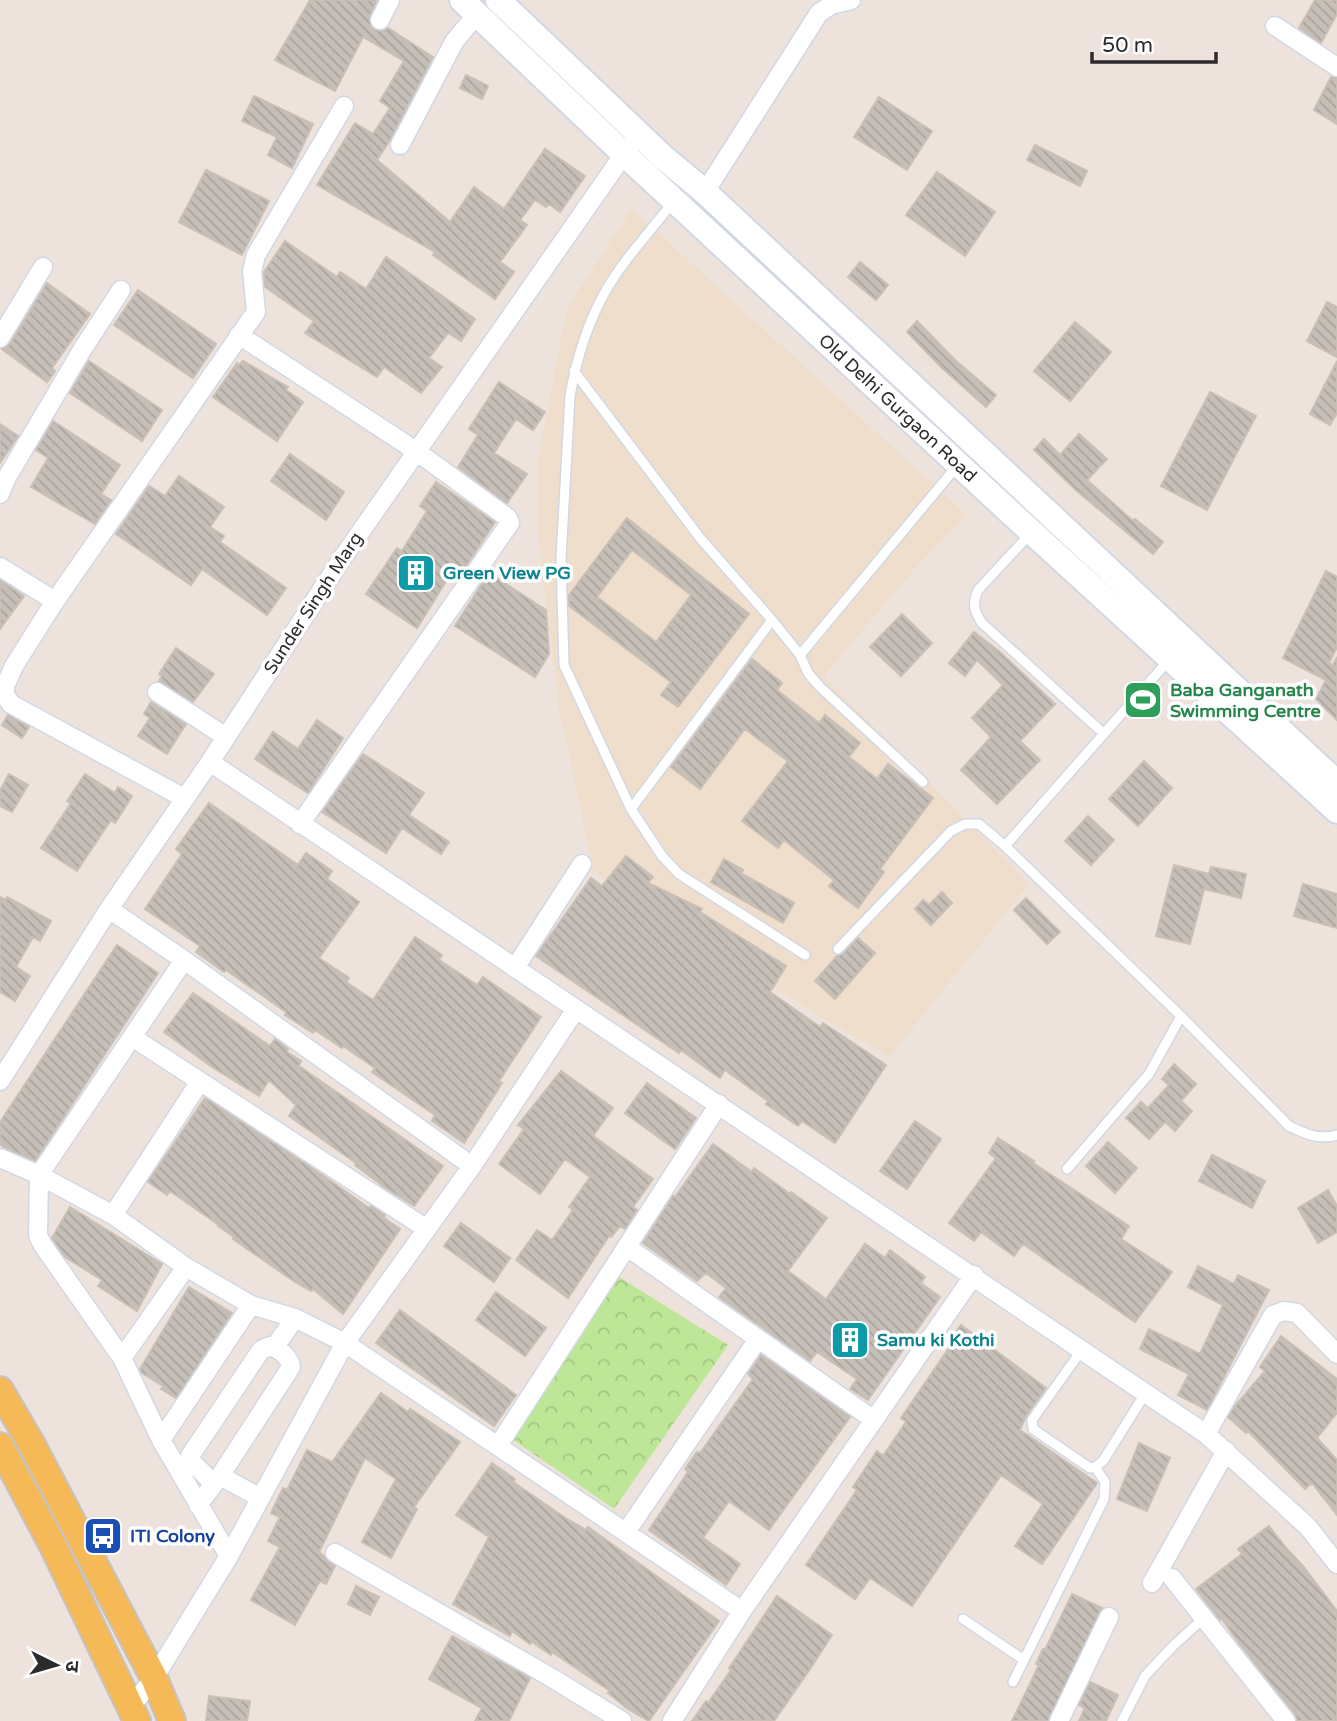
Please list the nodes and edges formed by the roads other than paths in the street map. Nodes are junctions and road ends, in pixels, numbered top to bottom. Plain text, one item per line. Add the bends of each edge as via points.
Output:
1 (390, 0) edge
2 (498, 0) edge
3 (851, 0) edge
4 (469, 7) edge
5 (380, 20) dead end
6 (1275, 26) dead end
7 (1337, 67) edge
8 (344, 106) dead end
9 (639, 134) junction
10 (400, 145) dead end
11 (623, 153) junction
12 (705, 192) junction
13 (674, 201) junction
14 (43, 267) dead end
15 (121, 290) dead end
16 (239, 335) junction
17 (0, 338) edge
18 (574, 371) junction
19 (416, 451) junction
20 (958, 464) junction
21 (2, 482) edge
22 (1049, 514) junction
23 (1032, 532) junction
24 (0, 567) edge
25 (55, 601) junction
26 (772, 620) junction
27 (800, 655) junction
28 (1170, 660) junction
29 (157, 692) dead end
30 (1103, 733) junction
31 (226, 737) junction
32 (210, 762) junction
33 (923, 782) dead end
34 (1334, 795) edge
35 (184, 798) junction
36 (631, 809) junction
37 (300, 824) junction
38 (1005, 846) junction
39 (582, 864) dead end
40 (109, 909) junction
41 (838, 949) dead end
42 (805, 955) dead end
43 (184, 960) junction
44 (515, 968) junction
45 (576, 1009) junction
46 (1181, 1016) junction
47 (132, 1037) junction
48 (0, 1082) edge
49 (199, 1083) junction
50 (719, 1104) junction
51 (1337, 1135) edge
52 (0, 1158) edge
53 (472, 1166) junction
54 (1067, 1169) dead end
55 (40, 1175) junction
56 (113, 1215) junction
57 (427, 1230) junction
58 (627, 1247) junction
59 (186, 1267) junction
60 (974, 1275) junction
61 (251, 1305) junction
62 (295, 1318) junction
63 (758, 1339) junction
64 (345, 1343) junction
65 (274, 1348) junction
66 (1081, 1351) junction
67 (1337, 1353) edge
68 (122, 1358) junction
69 (0, 1390) edge
70 (1146, 1394) junction
71 (874, 1420) junction
72 (1206, 1434) junction
73 (161, 1440) junction
74 (0, 1446) edge
75 (498, 1446) junction
76 (1226, 1451) junction
77 (1095, 1467) junction
78 (217, 1480) junction
79 (259, 1497) junction
80 (198, 1505) junction
81 (626, 1532) junction
82 (335, 1553) dead end
83 (229, 1556) junction
84 (1337, 1564) edge
85 (1172, 1578) dead end
86 (1152, 1583) dead end
87 (742, 1611) junction
88 (1109, 1617) dead end
89 (1204, 1618) junction
90 (963, 1619) dead end
91 (1024, 1660) junction
92 (154, 1678) junction
93 (1013, 1682) dead end
94 (134, 1714) edge
95 (172, 1721) edge
96 (622, 1721) edge
97 (672, 1721) edge
98 (1059, 1721) edge
99 (1122, 1721) edge
100 (1286, 1721) edge

1 - 5 street
2 - 9 main road, Old Delhi Gurgaon Road
3 - 12 street via 819,13
4 - 10 street
4 - 11 main road, Old Delhi Gurgaon Road
6 - 7 street
8 - 16 street via 256,255 252,271 256,312
9 - 11 street, Sunder Singh Marg
9 - 12 main road, Old Delhi Gurgaon Road
11 - 13 main road, Old Delhi Gurgaon Road
11 - 19 street, Sunder Singh Marg
12 - 22 main road, Old Delhi Gurgaon Road
13 - 18 lane via 604,293
13 - 20 main road, Old Delhi Gurgaon Road
14 - 17 street
15 - 21 street
16 - 19 street
16 - 25 street
18 - 26 lane via 700,538
18 - 36 lane via 561,559 564,665
19 - 31 street, Sunder Singh Marg
19 - 37 street via 508,517 510,523
20 - 23 main road, Old Delhi Gurgaon Road
20 - 27 lane
22 - 23 street
22 - 34 main road, Old Delhi Gurgaon Road
23 - 28 main road, Old Delhi Gurgaon Road
23 - 30 lane via 978,590 974,611
24 - 25 street
25 - 35 street via 14,666 5,695 11,704
26 - 27 lane
26 - 36 lane
27 - 33 lane via 820,687
28 - 30 lane
28 - 34 main road, Old Delhi Gurgaon Road
29 - 31 street
30 - 38 lane
31 - 32 street, Sunder Singh Marg
32 - 35 street, Sunder Singh Marg
32 - 37 street
35 - 40 street, Sunder Singh Marg
36 - 42 lane via 679,874
37 - 44 street
38 - 41 lane via 979,824 951,831
38 - 46 lane
39 - 44 street
40 - 43 street
40 - 48 street, Sunder Singh Marg
43 - 47 street
43 - 53 street
44 - 45 street
45 - 50 street
45 - 53 street
46 - 51 lane via 1289,1126 1311,1136
46 - 54 lane via 1149,1074
47 - 49 street
47 - 55 street
49 - 56 street
49 - 57 street
50 - 58 street
50 - 60 street
52 - 55 street
53 - 57 street
55 - 56 street
55 - 68 street via 42,1244
56 - 59 street
57 - 64 street
58 - 63 street
58 - 75 street
59 - 61 street
59 - 68 street
60 - 66 street
60 - 71 street
61 - 62 street
61 - 73 street
62 - 64 street
62 - 65 street
63 - 71 street
63 - 81 street
64 - 75 street
64 - 79 street
65 - 78 street via 287,1357 291,1367
65 - 78 street via 261,1350 190,1456
66 - 70 street
66 - 77 lane via 1031,1425 1090,1468
67 - 72 street via 1297,1313 1273,1315
68 - 73 street
69 - 92 main road
70 - 72 street
70 - 77 lane
71 - 87 street
72 - 76 street
73 - 80 street
74 - 94 main road
75 - 81 street
76 - 84 street via 1308,1527
76 - 86 street
77 - 91 lane via 1105,1482 1104,1499
78 - 79 street
78 - 80 street
79 - 83 street
80 - 83 street
81 - 87 street
82 - 96 street
83 - 92 street
85 - 89 street
87 - 97 street
88 - 98 street
89 - 99 lane via 1145,1676
89 - 100 street
90 - 91 lane
91 - 93 lane
92 - 94 street
92 - 95 main road

